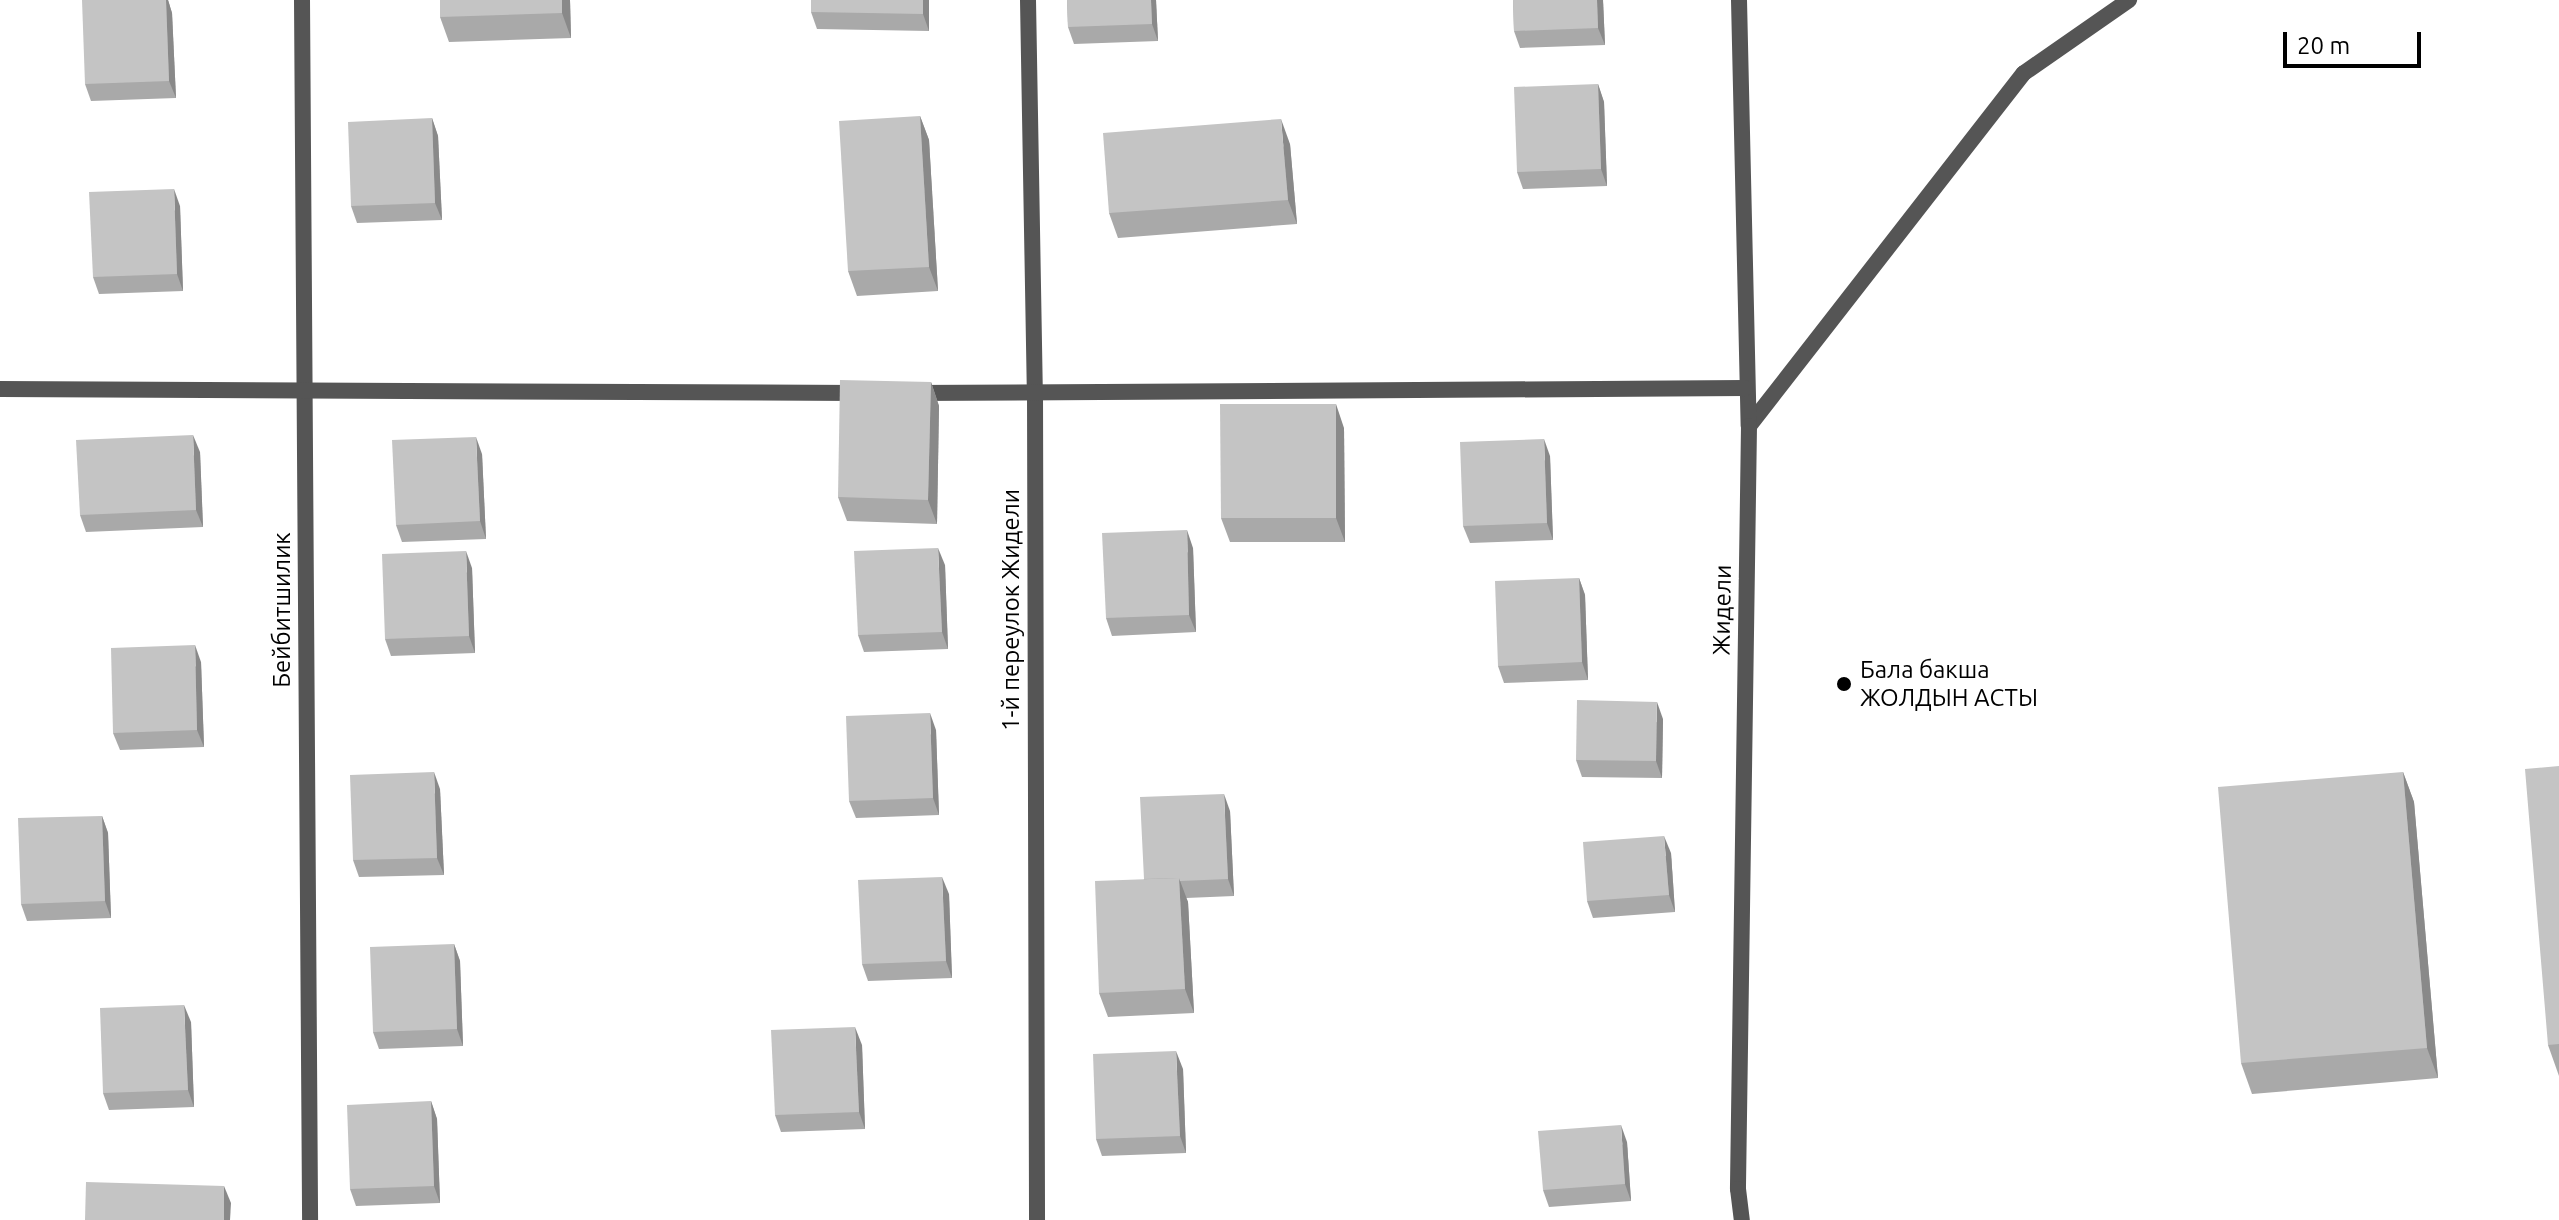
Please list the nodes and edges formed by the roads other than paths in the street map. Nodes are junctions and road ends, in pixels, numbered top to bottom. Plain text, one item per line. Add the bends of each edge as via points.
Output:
1 (302, 0) edge
2 (1028, 0) edge
3 (1739, 0) edge
4 (2129, 0) edge
5 (1745, 388) junction
6 (0, 389) edge
7 (1035, 393) junction
8 (305, 395) junction
9 (1749, 426) junction
10 (310, 1220) edge
11 (1037, 1220) edge
12 (1742, 1220) edge

1 - 8 street, Бейбитшилик
2 - 7 street, 1-й переулок Жидели
3 - 5 street, Жидели
4 - 9 street via 2024,73
5 - 7 street
5 - 9 street, Жидели
6 - 8 street
7 - 8 street
7 - 11 street, 1-й переулок Жидели
8 - 10 street, Бейбитшилик
9 - 12 street, Жидели via 1738,1189

